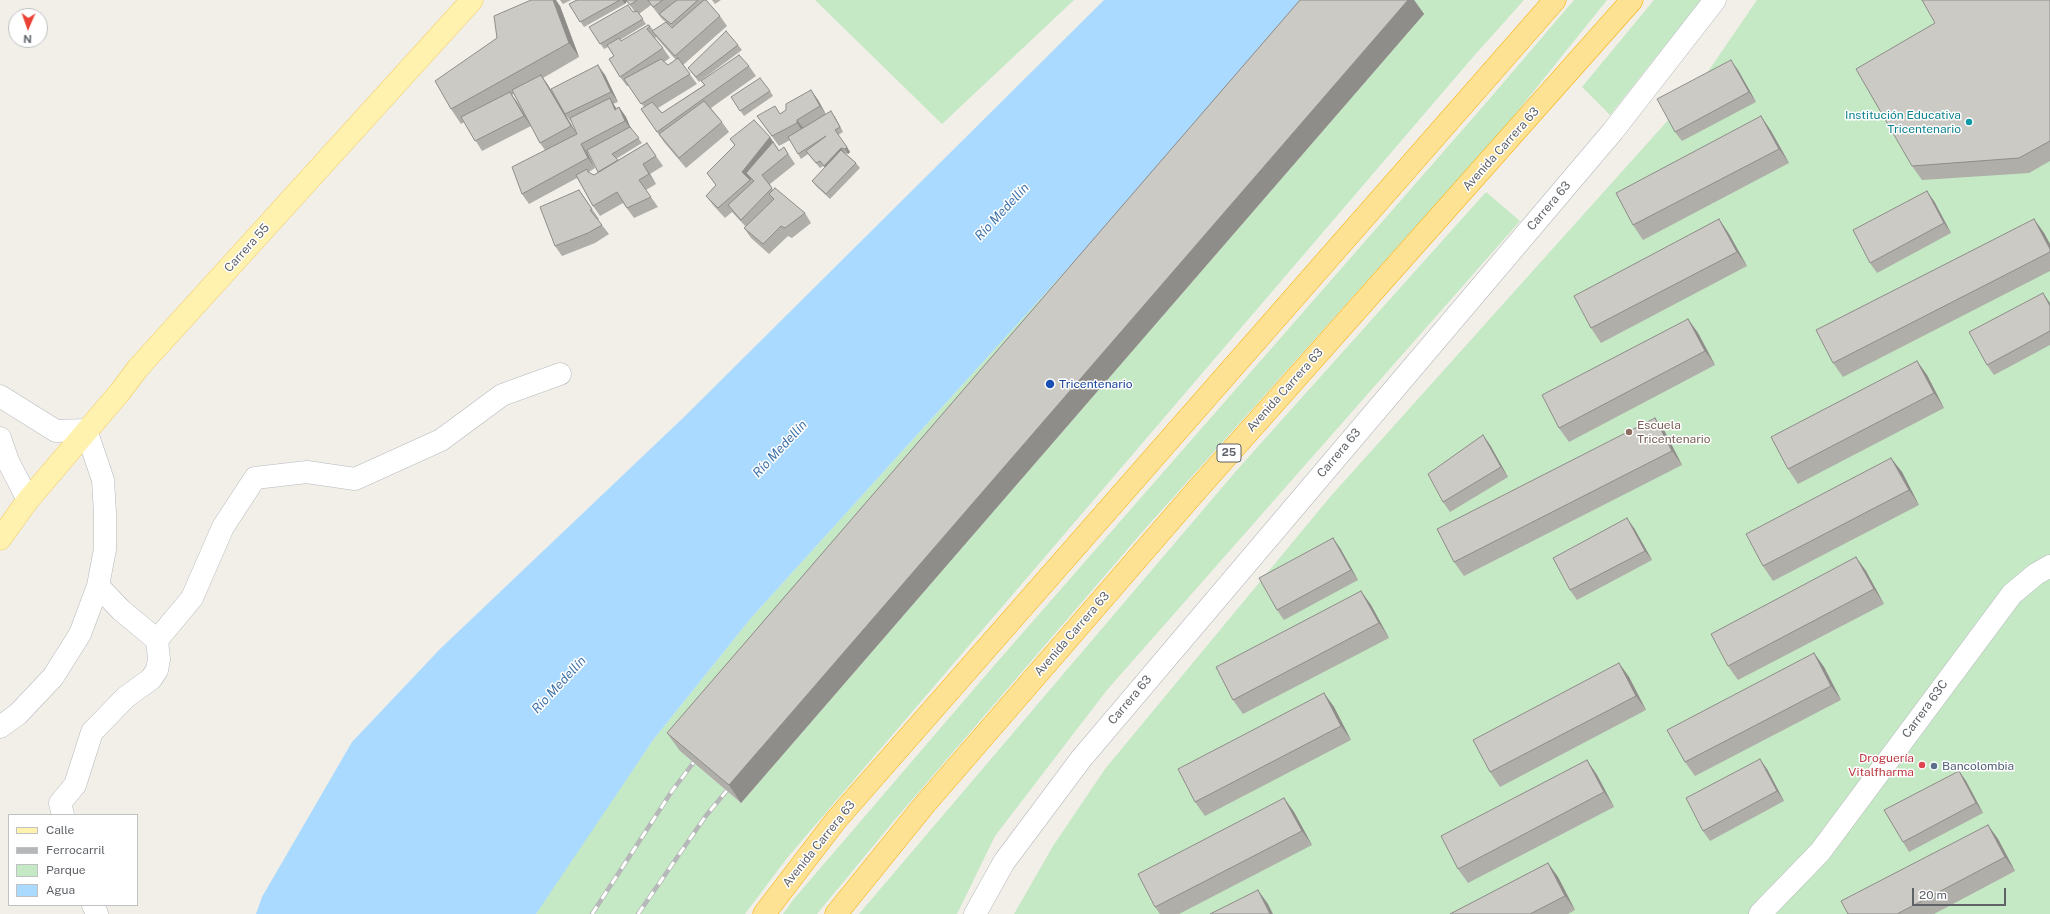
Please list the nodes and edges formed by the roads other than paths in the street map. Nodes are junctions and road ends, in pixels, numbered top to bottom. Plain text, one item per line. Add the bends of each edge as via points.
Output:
1 (472, 0) edge
2 (1555, 0) edge
3 (1632, 0) edge
4 (1715, 0) edge
5 (560, 374) dead end
6 (0, 396) edge
7 (86, 430) junction
8 (0, 438) edge
9 (28, 500) junction
10 (0, 539) edge
11 (2050, 566) edge
12 (98, 586) junction
13 (157, 640) junction
14 (0, 727) edge
15 (63, 814) edge
16 (764, 914) edge
17 (836, 914) edge
18 (974, 914) edge
19 (1760, 914) edge

1 - 7 main road, Carrera 55 via 138,368
2 - 16 highway, Avenida Carrera 63 via 836,820
3 - 17 highway, Avenida Carrera 63 / 25 via 1195,492 925,804
4 - 18 street, Carrera 63 via 1613,131 1081,759 1004,862
5 - 13 street via 502,396 441,440 355,479 307,472 255,478 223,527 192,598
6 - 7 street via 56,431
7 - 9 main road, Carrera 55
7 - 12 street via 103,480 105,549
8 - 9 street via 8,461
9 - 10 main road, Carrera 55
11 - 19 street, Carrera 63C via 2012,594 1820,852
12 - 13 street via 121,610
12 - 14 street via 80,634 54,677 18,714
13 - 15 street via 160,650 157,670 151,680 126,697 92,732 75,785 60,803

